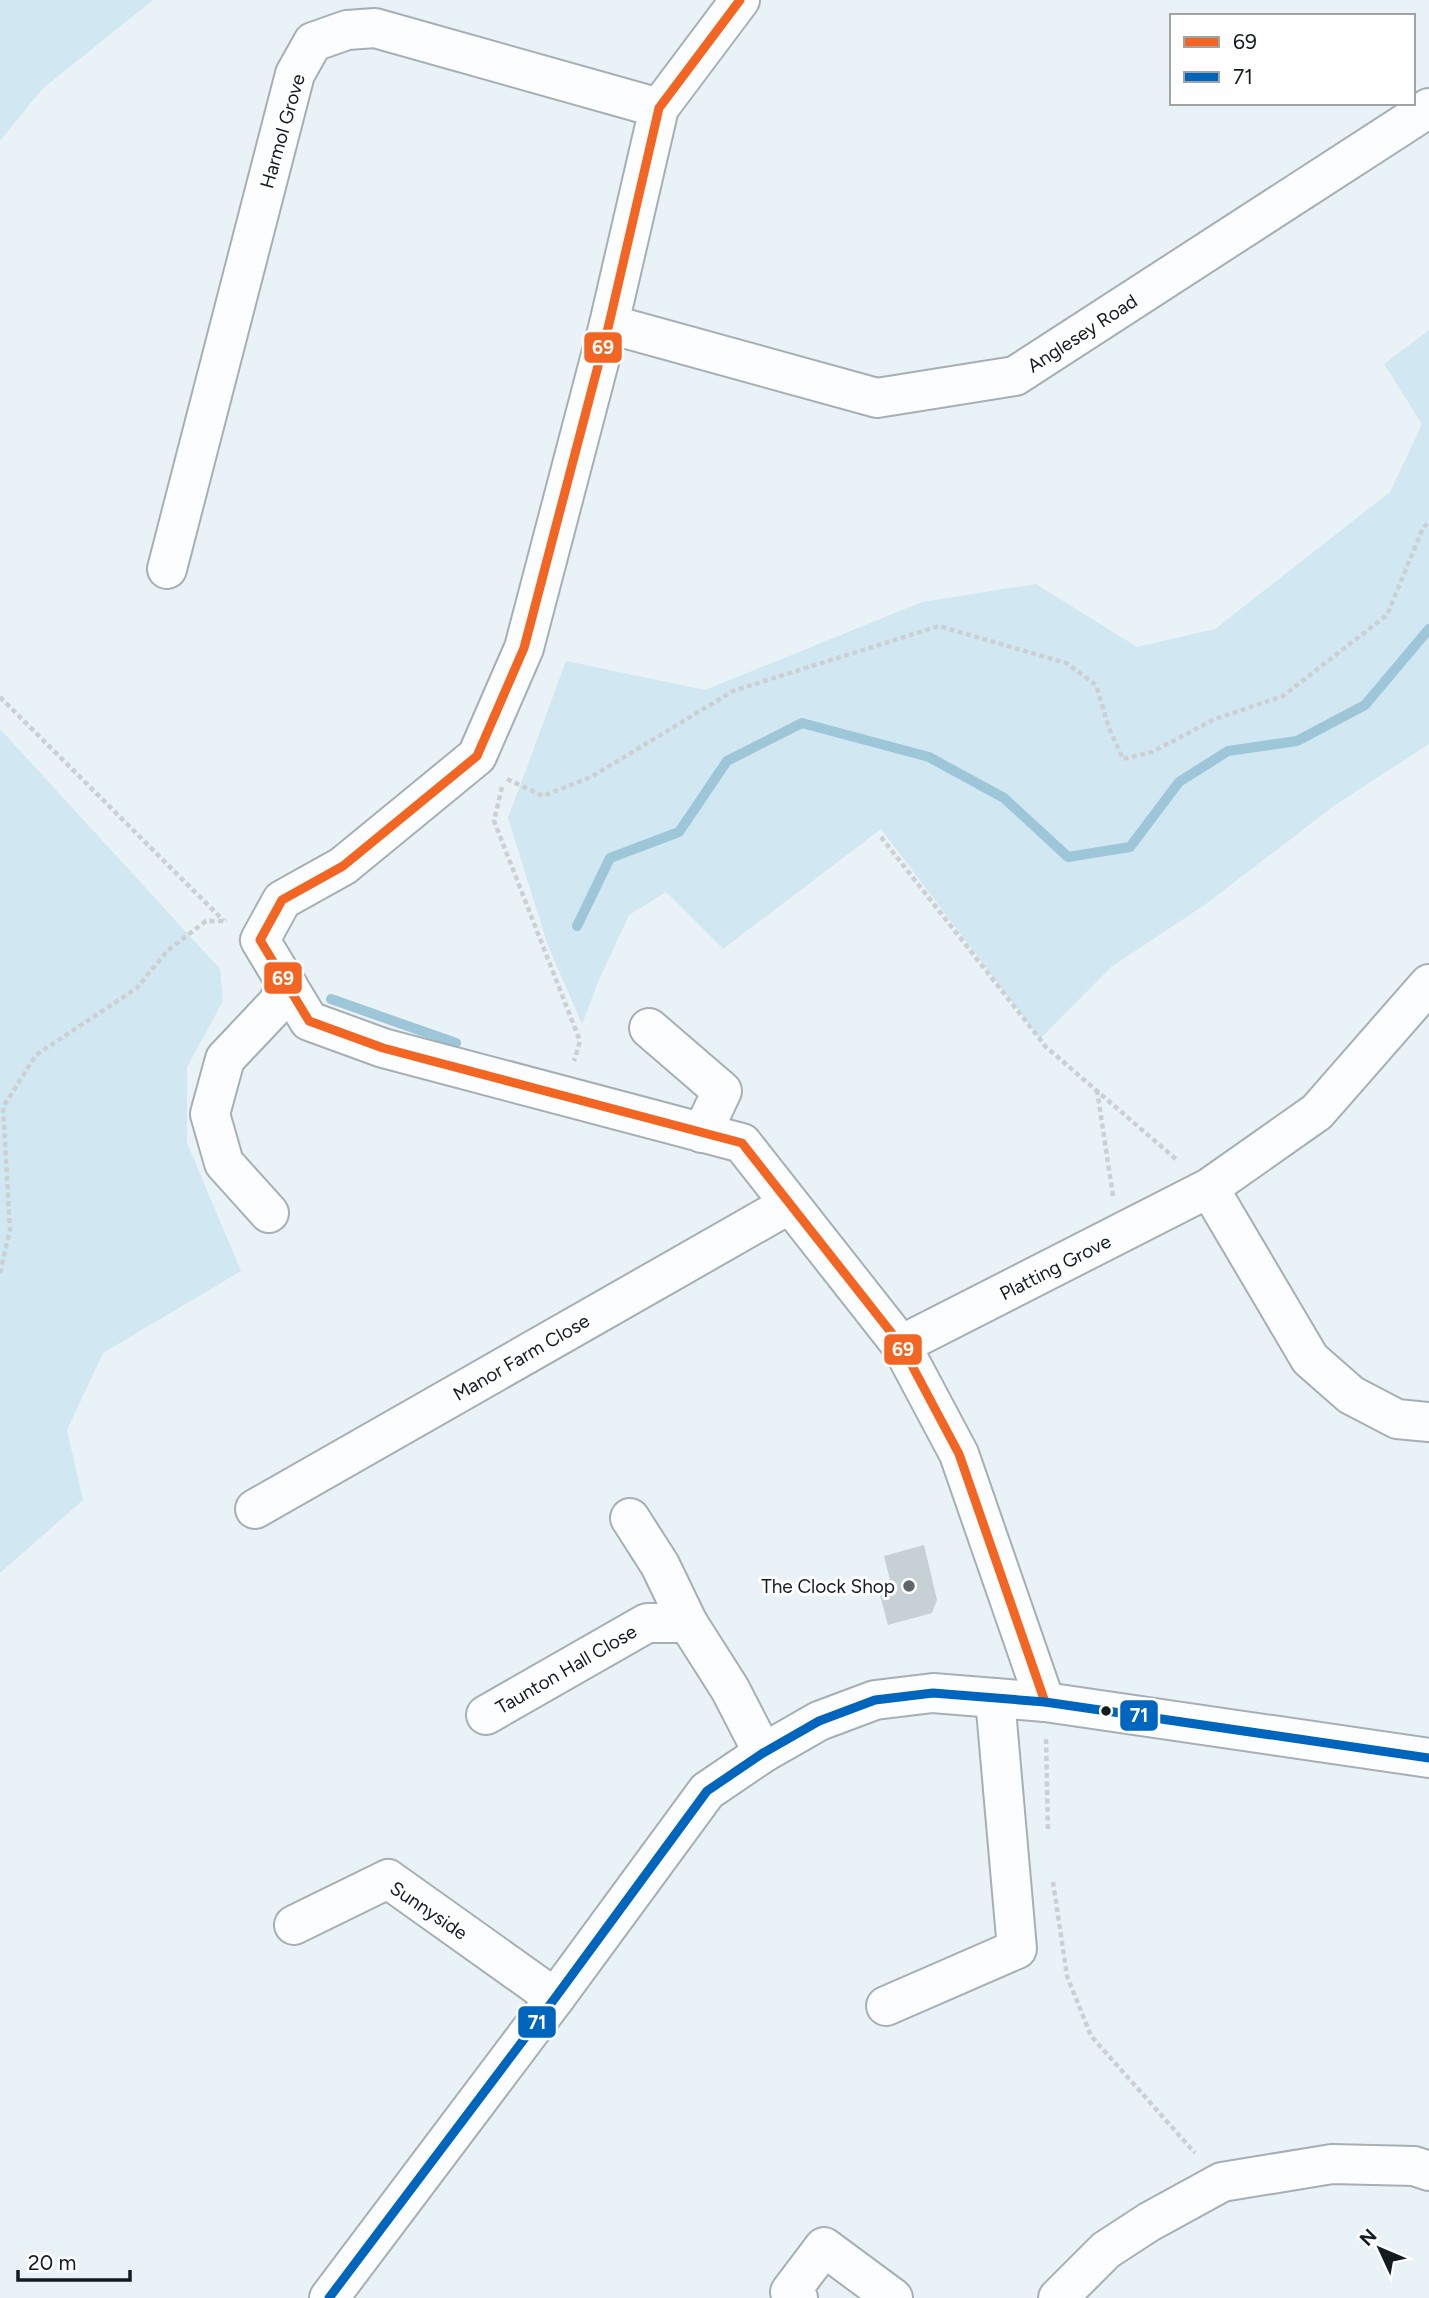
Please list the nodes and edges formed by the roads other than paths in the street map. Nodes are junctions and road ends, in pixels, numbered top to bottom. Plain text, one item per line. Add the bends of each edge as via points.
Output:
1 (740, 0) edge
2 (659, 108) junction
3 (1429, 108) edge
4 (609, 324) junction
5 (167, 569) dead end
6 (1429, 984) edge
7 (288, 986) junction
8 (649, 1028) dead end
9 (702, 1133) junction
10 (1209, 1188) junction
11 (788, 1205) junction
12 (269, 1213) dead end
13 (901, 1345) junction
14 (1429, 1422) edge
15 (254, 1509) dead end
16 (630, 1518) dead end
17 (688, 1623) junction
18 (995, 1698) junction
19 (1045, 1702) junction
20 (485, 1715) dead end
21 (763, 1752) junction
22 (1429, 1758) edge
23 (294, 1926) dead end
24 (555, 1998) junction
25 (886, 2006) dead end
26 (1429, 2171) edge
27 (329, 2298) edge
28 (798, 2298) edge
29 (892, 2298) edge
30 (1058, 2298) edge

1 - 2 street
2 - 4 street
2 - 5 street, Harmol Grove via 375,28 347,30 313,42 295,74
3 - 4 street, Anglesey Road via 1015,376 877,398
4 - 7 street via 524,648 477,756 342,866 276,910 260,940
6 - 10 street, Platting Grove via 1317,1112
7 - 9 street via 309,1021 383,1048
7 - 12 street via 225,1059 211,1114 224,1163
8 - 9 street via 722,1091
9 - 11 street via 742,1143
10 - 13 street, Platting Grove
10 - 14 street via 1310,1359 1351,1395 1397,1419
11 - 13 street
11 - 15 street, Manor Farm Close
13 - 19 street via 959,1454
16 - 17 street via 660,1565
17 - 20 street, Taunton Hall Close via 647,1623
17 - 21 street
18 - 19 street
18 - 21 street via 933,1693 875,1700 819,1721
18 - 25 street via 1017,1949
19 - 22 street
21 - 24 street via 707,1791
23 - 24 street, Sunnyside via 388,1879
24 - 27 street
26 - 30 street via 1415,2166 1332,2164 1222,2182 1106,2250
28 - 29 street via 790,2292 824,2247

